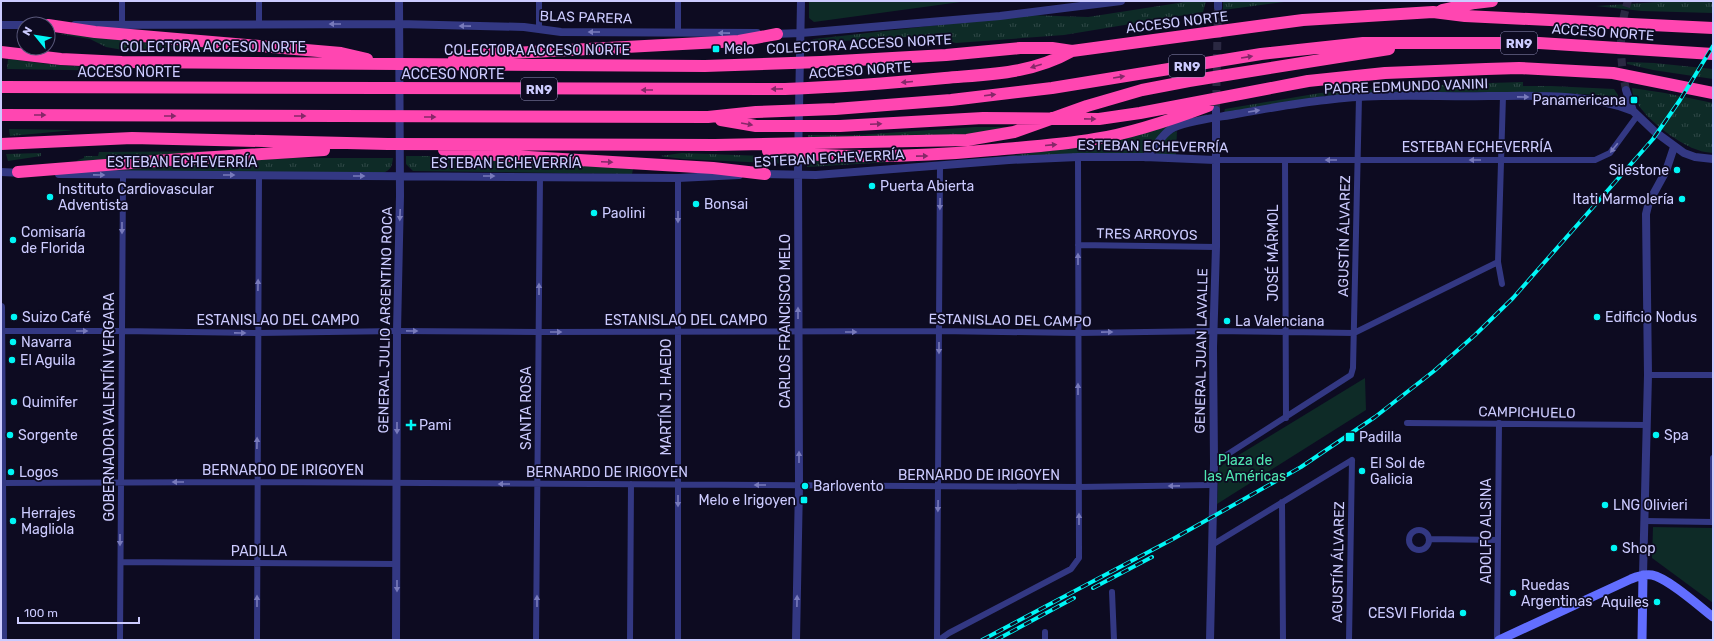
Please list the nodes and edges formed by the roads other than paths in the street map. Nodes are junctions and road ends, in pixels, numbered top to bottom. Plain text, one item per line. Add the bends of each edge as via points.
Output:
1 (122, 1) edge
2 (259, 1) edge
3 (399, 1) edge
4 (539, 1) edge
5 (678, 1) edge
6 (801, 1) edge
7 (1120, 1) edge
8 (1492, 1) edge
9 (1074, 4) edge
10 (1433, 12) junction
11 (122, 24) junction
12 (259, 24) junction
13 (399, 24) junction
14 (1, 25) edge
15 (16, 25) edge
16 (56, 25) edge
17 (56, 26) edge
18 (1713, 28) edge
19 (538, 29) junction
20 (678, 32) junction
21 (801, 33) junction
22 (777, 34) junction
23 (1424, 43) junction
24 (1072, 51) junction
25 (1, 52) edge
26 (1672, 52) junction
27 (1713, 54) edge
28 (1713, 61) edge
29 (391, 64) junction
30 (421, 64) junction
31 (1, 87) edge
32 (1692, 88) junction
33 (1713, 88) edge
34 (1626, 90) tunnel mouth
35 (1713, 93) edge
36 (1239, 94) junction
37 (1503, 96) junction
38 (1359, 97) junction
39 (1216, 114) junction
40 (1635, 114) junction
41 (1, 115) edge
42 (708, 118) junction
43 (1, 144) edge
44 (388, 144) junction
45 (401, 144) junction
46 (715, 145) junction
47 (1674, 147) junction
48 (1145, 157) junction
49 (1078, 158) junction
50 (1713, 159) edge
51 (1215, 160) junction
52 (1285, 160) junction
53 (1357, 160) junction
54 (1501, 160) junction
55 (940, 165) junction
56 (1, 172) edge
57 (18, 172) junction
58 (765, 174) junction
59 (798, 174) junction
60 (122, 175) junction
61 (259, 175) junction
62 (400, 176) junction
63 (540, 176) junction
64 (678, 178) junction
65 (1078, 245) junction
66 (1216, 247) junction
67 (1498, 262) junction
68 (1502, 284) dead end
69 (1, 307) edge
70 (1, 331) edge
71 (121, 331) junction
72 (397, 331) junction
73 (939, 331) junction
74 (1213, 331) junction
75 (538, 332) junction
76 (678, 332) junction
77 (798, 332) junction
78 (1285, 332) junction
79 (258, 333) junction
80 (1078, 333) junction
81 (1354, 333) junction
82 (1648, 375) junction
83 (1713, 375) edge
84 (1286, 418) junction
85 (1407, 423) dead end
86 (1499, 423) junction
87 (1647, 425) junction
88 (1713, 458) edge
89 (1214, 463) junction
90 (120, 482) junction
91 (256, 482) junction
92 (2, 483) edge
93 (397, 483) junction
94 (537, 484) junction
95 (631, 484) junction
96 (678, 485) junction
97 (799, 486) junction
98 (939, 486) junction
99 (1213, 486) junction
100 (1079, 487) junction
101 (1282, 502) junction
102 (1645, 521) junction
103 (1713, 522) edge
104 (1430, 539) dead end
105 (1498, 540) junction
106 (1212, 545) junction
107 (120, 562) junction
108 (257, 563) junction
109 (397, 564) junction
110 (1643, 575) junction
111 (1112, 592) dead end
112 (1713, 617) edge
113 (1044, 632) dead end
114 (3, 640) edge
115 (120, 640) edge
116 (257, 640) edge
117 (396, 640) edge
118 (536, 640) edge
119 (630, 640) edge
120 (678, 640) edge
121 (796, 640) edge
122 (938, 640) edge
123 (1045, 640) edge
124 (1114, 640) edge
125 (1210, 640) edge
126 (1283, 640) edge
127 (1349, 640) edge
128 (1498, 640) edge
129 (1642, 640) edge

1 - 11 street
2 - 12 street
3 - 13 street, GENERAL JULIO ARGENTINO ROCA
4 - 19 street
5 - 20 street
6 - 21 street, CARLOS FRANCISCO MELO
7 - 9 street, BLAS PARERA
8 - 10 highway
9 - 21 street, BLAS PARERA via 1000,16
10 - 18 highway, ACCESO NORTE / RN9 via 1466,16
10 - 24 highway, ACCESO NORTE / RN9 via 1304,20
11 - 12 street, BLAS PARERA
11 - 16 street, BLAS PARERA
13 -> 12 street, BLAS PARERA
19 -> 13 street, BLAS PARERA
13 - 62 street, GENERAL JULIO ARGENTINO ROCA
14 - 15 street
17 - 29 highway via 95,32 341,53
20 -> 19 street, BLAS PARERA via 561,32
22 -> 20 street, BLAS PARERA
21 - 22 street, BLAS PARERA
21 - 59 street, CARLOS FRANCISCO MELO
22 - 30 highway via 739,41 473,55
23 - 26 highway, ACCESO NORTE / RN9 via 1540,43
42 -> 23 highway, ACCESO NORTE / RN9 via 756,112 951,100 1052,88 1309,48 1363,43
23 - 46 highway via 1189,81 1128,94 1014,132 967,140
24 - 30 highway, COLECTORA ACCESO NORTE via 1020,48 828,62 705,66
24 -> 31 highway, ACCESO NORTE / RN9 via 1056,60 1021,71 861,86 785,89
25 - 29 highway, COLECTORA ACCESO NORTE via 122,62
26 - 27 highway
26 - 28 highway
29 - 30 highway, COLECTORA ACCESO NORTE
32 - 33 highway
32 - 35 highway
32 - 36 highway via 1613,73 1519,68 1385,73 1308,81
34 - 40 street
42 -> 36 highway via 756,126 840,126 983,118 1099,119 1140,114
46 -> 36 highway via 857,156 928,156 1075,142 1116,135 1179,117
37 - 38 street, PADRE EDMUNDO VANINI
37 -> 40 street, PADRE EDMUNDO VANINI via 1574,98 1615,104
37 - 54 street
39 -> 38 street, PADRE EDMUNDO VANINI
38 - 53 street, AGUSTÍN ÁLVAREZ
39 - 48 street, PADRE EDMUNDO VANINI via 1171,129
39 - 51 street, GENERAL JUAN LAVALLE
40 - 47 street
40 -> 54 street, ESTEBAN ECHEVERRÍA via 1617,146 1603,158
41 -> 42 highway, ACCESO NORTE / RN9
43 - 44 highway via 132,138
44 - 45 highway
44 - 57 highway
45 - 46 highway
45 -> 58 highway via 464,153 713,168
47 - 50 street via 1690,155
47 - 82 street via 1646,214
48 - 49 street, ESTEBAN ECHEVERRÍA
48 - 51 street, ESTEBAN ECHEVERRÍA
49 - 55 street, ESTEBAN ECHEVERRÍA
49 - 65 street
51 - 52 street, ESTEBAN ECHEVERRÍA
51 - 66 street, GENERAL JUAN LAVALLE
53 -> 52 street, ESTEBAN ECHEVERRÍA
52 - 78 street, JOSÉ MÁRMOL
54 -> 53 street, ESTEBAN ECHEVERRÍA
53 - 81 street, AGUSTÍN ÁLVAREZ
54 - 67 street
55 - 59 street, ESTEBAN ECHEVERRÍA
55 -> 73 street
56 - 57 street, ESTEBAN ECHEVERRÍA
57 -> 60 street, ESTEBAN ECHEVERRÍA
58 - 59 street, ESTEBAN ECHEVERRÍA
58 - 64 street, ESTEBAN ECHEVERRÍA
77 -> 59 street, CARLOS FRANCISCO MELO
60 -> 61 street, ESTEBAN ECHEVERRÍA
60 -> 71 street, GOBERNADOR VALENTÍN VERGARA
61 -> 62 street, ESTEBAN ECHEVERRÍA
79 -> 61 street
62 -> 63 street, ESTEBAN ECHEVERRÍA
62 -> 72 street, GENERAL JULIO ARGENTINO ROCA
63 - 64 street, ESTEBAN ECHEVERRÍA
75 -> 63 street, SANTA ROSA
64 -> 76 street, MARTÍN J. HAEDO
65 - 66 street, TRES ARROYOS
80 -> 65 street
66 - 74 street, GENERAL JUAN LAVALLE
67 - 68 street
67 - 81 street, ESTANISLAO DEL CAMPO
69 - 70 street
70 -> 71 street, ESTANISLAO DEL CAMPO
70 - 92 street
71 -> 79 street, ESTANISLAO DEL CAMPO
71 - 90 street, GOBERNADOR VALENTÍN VERGARA
72 -> 75 street, ESTANISLAO DEL CAMPO
72 - 79 street, ESTANISLAO DEL CAMPO
72 -> 93 street, GENERAL JULIO ARGENTINO ROCA
77 -> 73 street, ESTANISLAO DEL CAMPO
73 - 80 street, ESTANISLAO DEL CAMPO
73 -> 98 street
74 - 78 street, ESTANISLAO DEL CAMPO
80 -> 74 street, ESTANISLAO DEL CAMPO
74 - 89 street, GENERAL JUAN LAVALLE
75 -> 76 street, ESTANISLAO DEL CAMPO
75 - 94 street, SANTA ROSA
76 - 77 street, ESTANISLAO DEL CAMPO
76 - 96 street, MARTÍN J. HAEDO
97 -> 77 street, CARLOS FRANCISCO MELO
78 - 81 street, ESTANISLAO DEL CAMPO
78 - 84 street, JOSÉ MÁRMOL
91 -> 79 street
100 -> 80 street
81 - 84 street, AGUSTÍN ÁLVAREZ via 1351,375
82 - 83 street
82 - 87 street
84 - 89 street
85 - 86 street, CAMPICHUELO
86 - 87 street, CAMPICHUELO
86 - 105 street, ADOLFO ALSINA
87 - 102 street
88 - 103 street
89 - 99 street, GENERAL JUAN LAVALLE
91 -> 90 street, BERNARDO DE IRIGOYEN
90 - 92 street, BERNARDO DE IRIGOYEN
90 -> 107 street, GOBERNADOR VALENTÍN VERGARA
91 - 93 street, BERNARDO DE IRIGOYEN
91 - 108 street
92 - 114 street
94 -> 93 street, BERNARDO DE IRIGOYEN
93 - 109 street, GENERAL JULIO ARGENTINO ROCA
94 - 95 street, BERNARDO DE IRIGOYEN
118 -> 94 street, SANTA ROSA
95 - 96 street, BERNARDO DE IRIGOYEN
95 - 119 street
97 -> 96 street, BERNARDO DE IRIGOYEN
96 -> 120 street, MARTÍN J. HAEDO
97 - 98 street, BERNARDO DE IRIGOYEN
121 -> 97 street, CARLOS FRANCISCO MELO
98 - 100 street, BERNARDO DE IRIGOYEN
98 -> 122 street
99 -> 100 street, BERNARDO DE IRIGOYEN
99 - 106 street, GENERAL JUAN LAVALLE
122 -> 100 street via 1071,569 1078,558
101 - 106 street
101 - 126 street
101 - 127 street, AGUSTÍN ÁLVAREZ via 1352,460
102 - 103 street
102 - 110 street
104 - 105 street
105 - 128 street, ADOLFO ALSINA
106 - 125 street, GENERAL JUAN LAVALLE
107 - 108 street, PADILLA
107 - 115 street, GOBERNADOR VALENTÍN VERGARA
108 - 109 street, PADILLA
116 -> 108 street
109 -> 117 street, GENERAL JULIO ARGENTINO ROCA
110 - 112 main road via 1654,575 1664,580
110 - 128 main road
110 - 129 main road
111 - 124 street
113 - 123 street

